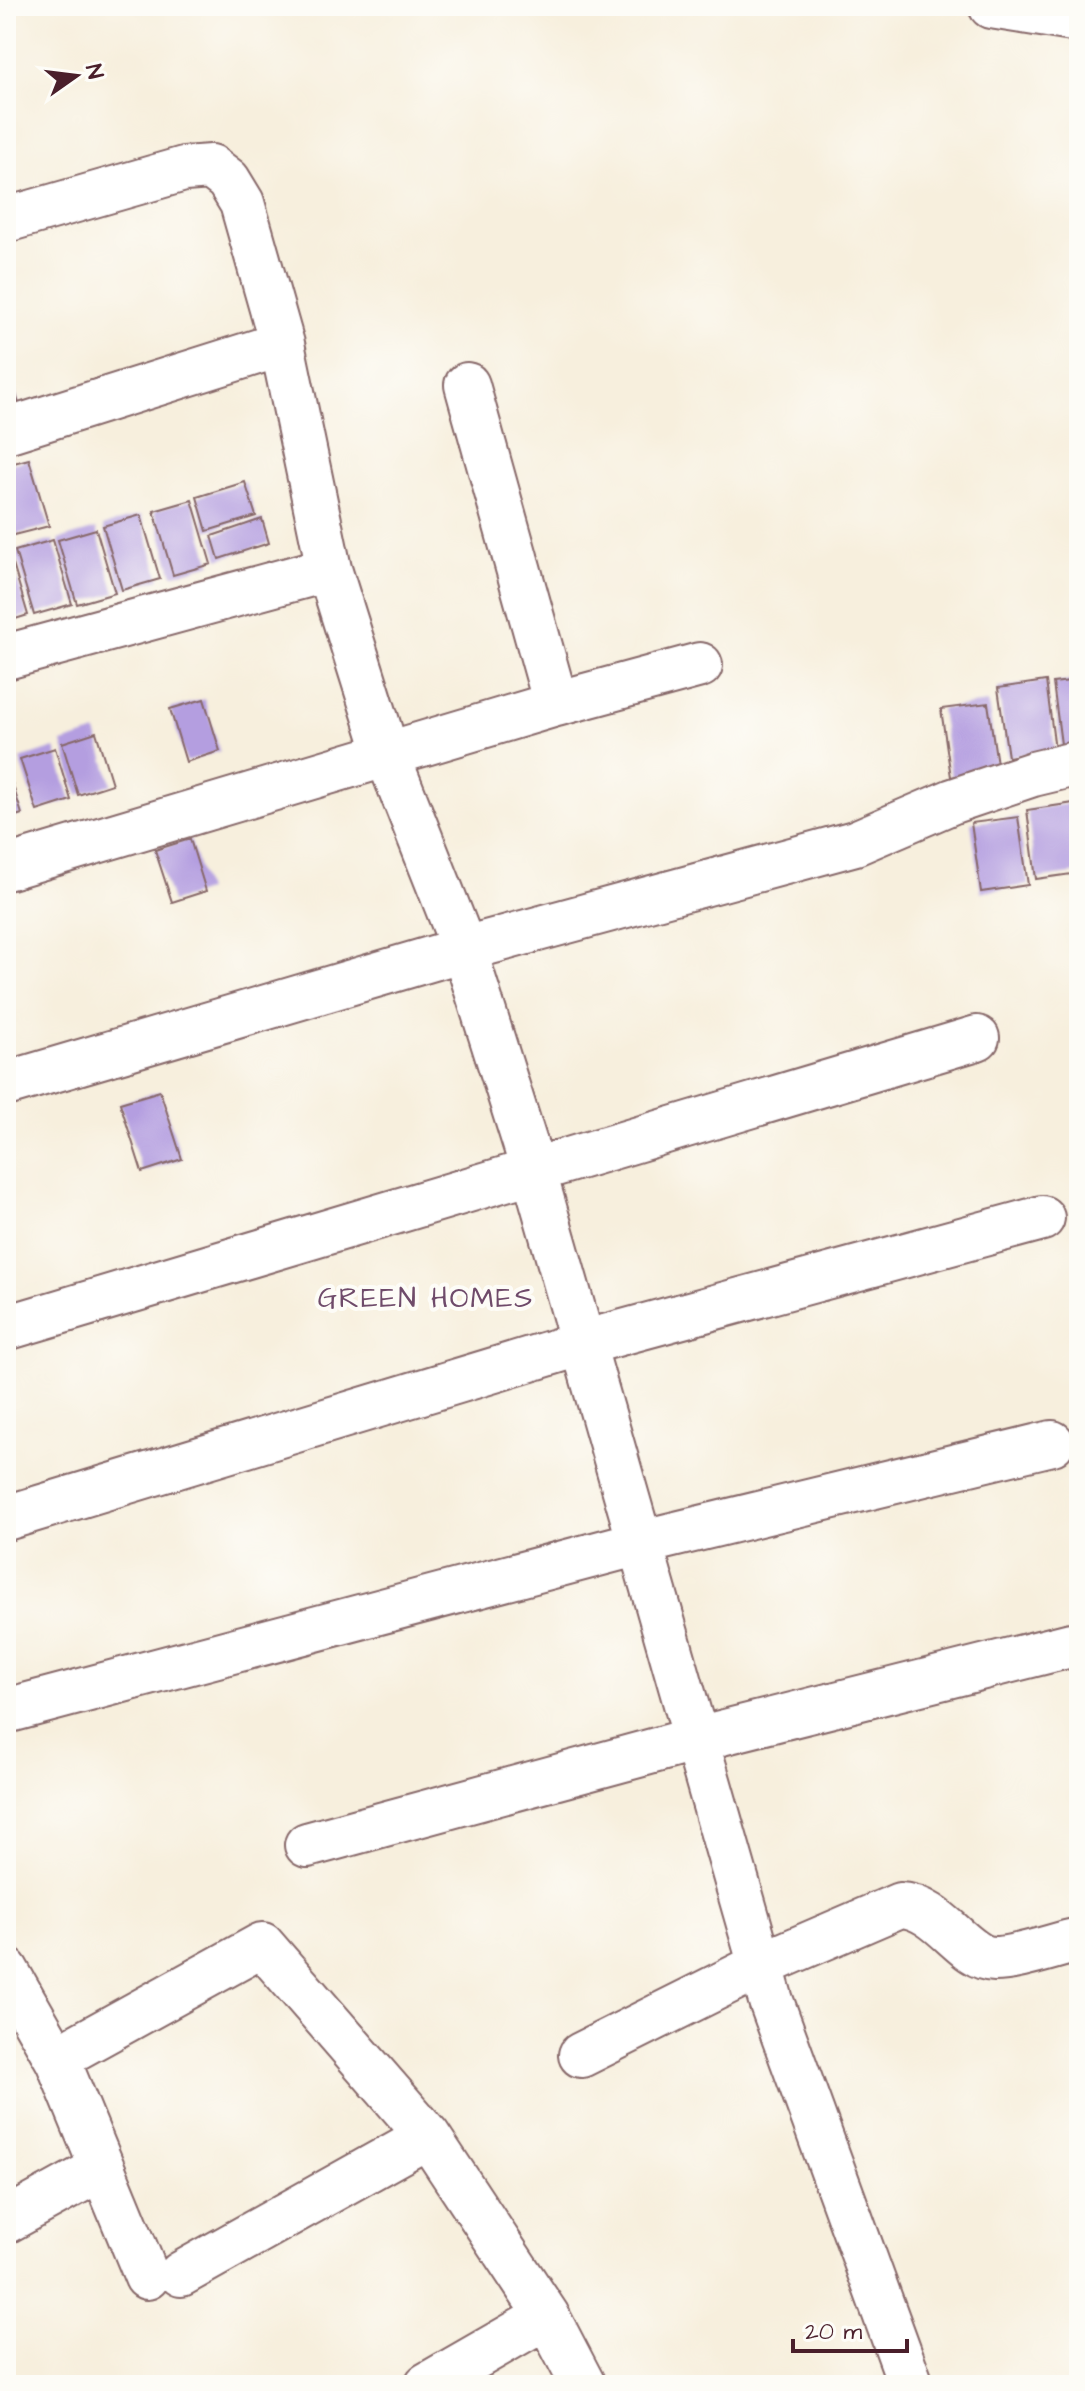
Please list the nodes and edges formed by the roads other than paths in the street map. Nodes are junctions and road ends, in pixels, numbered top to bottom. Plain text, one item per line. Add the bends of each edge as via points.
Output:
1 (991, 6) edge
2 (1055, 13) edge
3 (6, 220) edge
4 (282, 344) junction
5 (467, 385) dead end
6 (6, 431) edge
7 (329, 569) junction
8 (6, 657) edge
9 (700, 665) dead end
10 (556, 704) junction
11 (387, 754) junction
12 (1079, 763) edge
13 (6, 868) edge
14 (464, 949) junction
15 (977, 1038) dead end
16 (6, 1084) edge
17 (533, 1169) junction
18 (1042, 1218) dead end
19 (6, 1328) edge
20 (583, 1343) junction
21 (1052, 1443) dead end
22 (6, 1518) edge
23 (639, 1543) junction
24 (1071, 1645) dead end
25 (6, 1711) edge
26 (697, 1739) junction
27 (307, 1845) dead end
28 (1079, 1940) edge
29 (763, 1964) junction
30 (6, 1970) edge
31 (77, 2047) dead end
32 (581, 2055) dead end
33 (428, 2136) junction
34 (102, 2168) junction
35 (6, 2221) edge
36 (547, 2316) junction
37 (427, 2385) edge
38 (583, 2385) edge
39 (911, 2385) edge

1 - 2 street
3 - 4 street via 184,169 211,167 228,180 242,203
4 - 6 street
4 - 7 street
5 - 10 street
7 - 8 street
7 - 11 street
9 - 10 street
10 - 11 street
11 - 13 street
11 - 14 street
12 - 14 street via 953,801 855,843
14 - 16 street
14 - 17 street
15 - 17 street
17 - 19 street
17 - 20 street
18 - 20 street
20 - 22 street
20 - 23 street
21 - 23 street
23 - 25 street
23 - 26 street
24 - 26 street
26 - 27 street
26 - 29 street
28 - 29 street via 993,1959 978,1954 916,1905 900,1905
29 - 32 street
29 - 39 street via 771,2001
30 - 34 street via 58,2061
31 - 33 street via 262,1945
33 - 34 street via 164,2276
33 - 36 street
34 - 35 street
36 - 37 street
36 - 38 street

